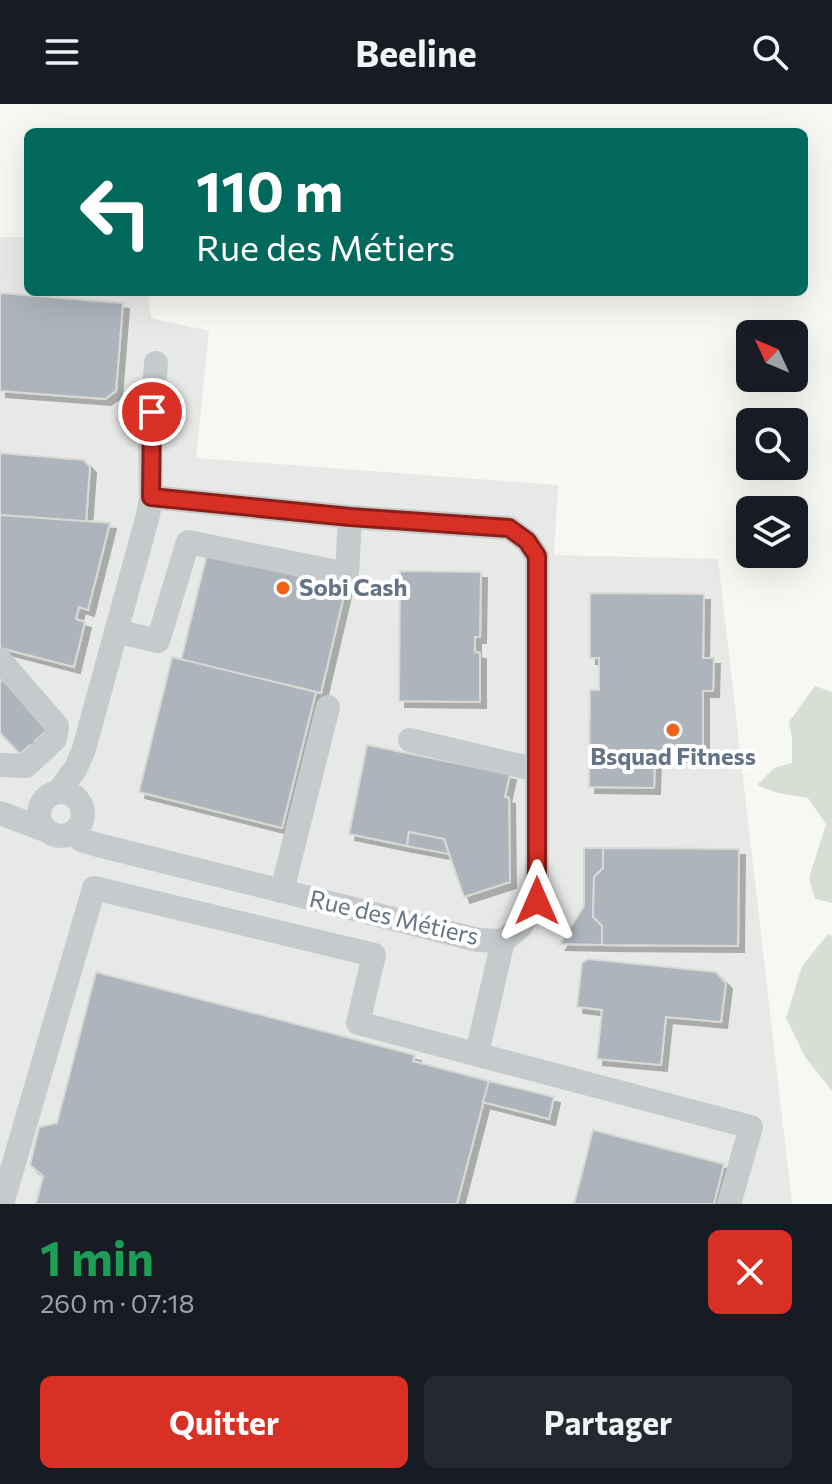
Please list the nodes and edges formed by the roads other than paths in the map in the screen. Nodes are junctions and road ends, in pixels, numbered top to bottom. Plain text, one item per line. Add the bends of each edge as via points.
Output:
1 (156, 363) dead end
2 (151, 497) junction
3 (350, 517) junction
4 (116, 631) junction
5 (0, 660) edge
6 (100, 690) junction
7 (328, 707) dead end
8 (410, 740) dead end
9 (0, 765) edge
10 (537, 770) junction
11 (0, 797) edge
12 (50, 797) junction
13 (82, 809) junction
14 (0, 813) edge
15 (45, 830) junction
16 (74, 832) junction
17 (282, 891) junction
18 (503, 941) junction
19 (477, 1053) junction
20 (2, 1204) edge
21 (729, 1204) edge

1 - 2 street
2 - 3 street, Rue des Métiers
2 - 4 street
3 - 4 street via 347,574 188,542 158,641
3 - 10 street, Rue des Métiers via 509,528 527,541 537,556
4 - 6 street
5 - 9 street via 57,726 55,739 26,766
6 - 12 street via 76,768
6 - 13 street via 105,711
7 - 17 street
8 - 10 street
10 - 18 street, Rue des Métiers via 537,901 521,926
11 - 12 street via 32,804
12 - 13 street via 76,798
12 - 15 street via 39,817
13 - 16 street
14 - 15 street
15 - 16 street via 59,836
16 - 17 street, Rue des Métiers via 98,845
17 - 18 street, Rue des Métiers via 478,940
18 - 19 street
19 - 20 street via 358,1023 374,955 94,888
19 - 21 street via 751,1127

